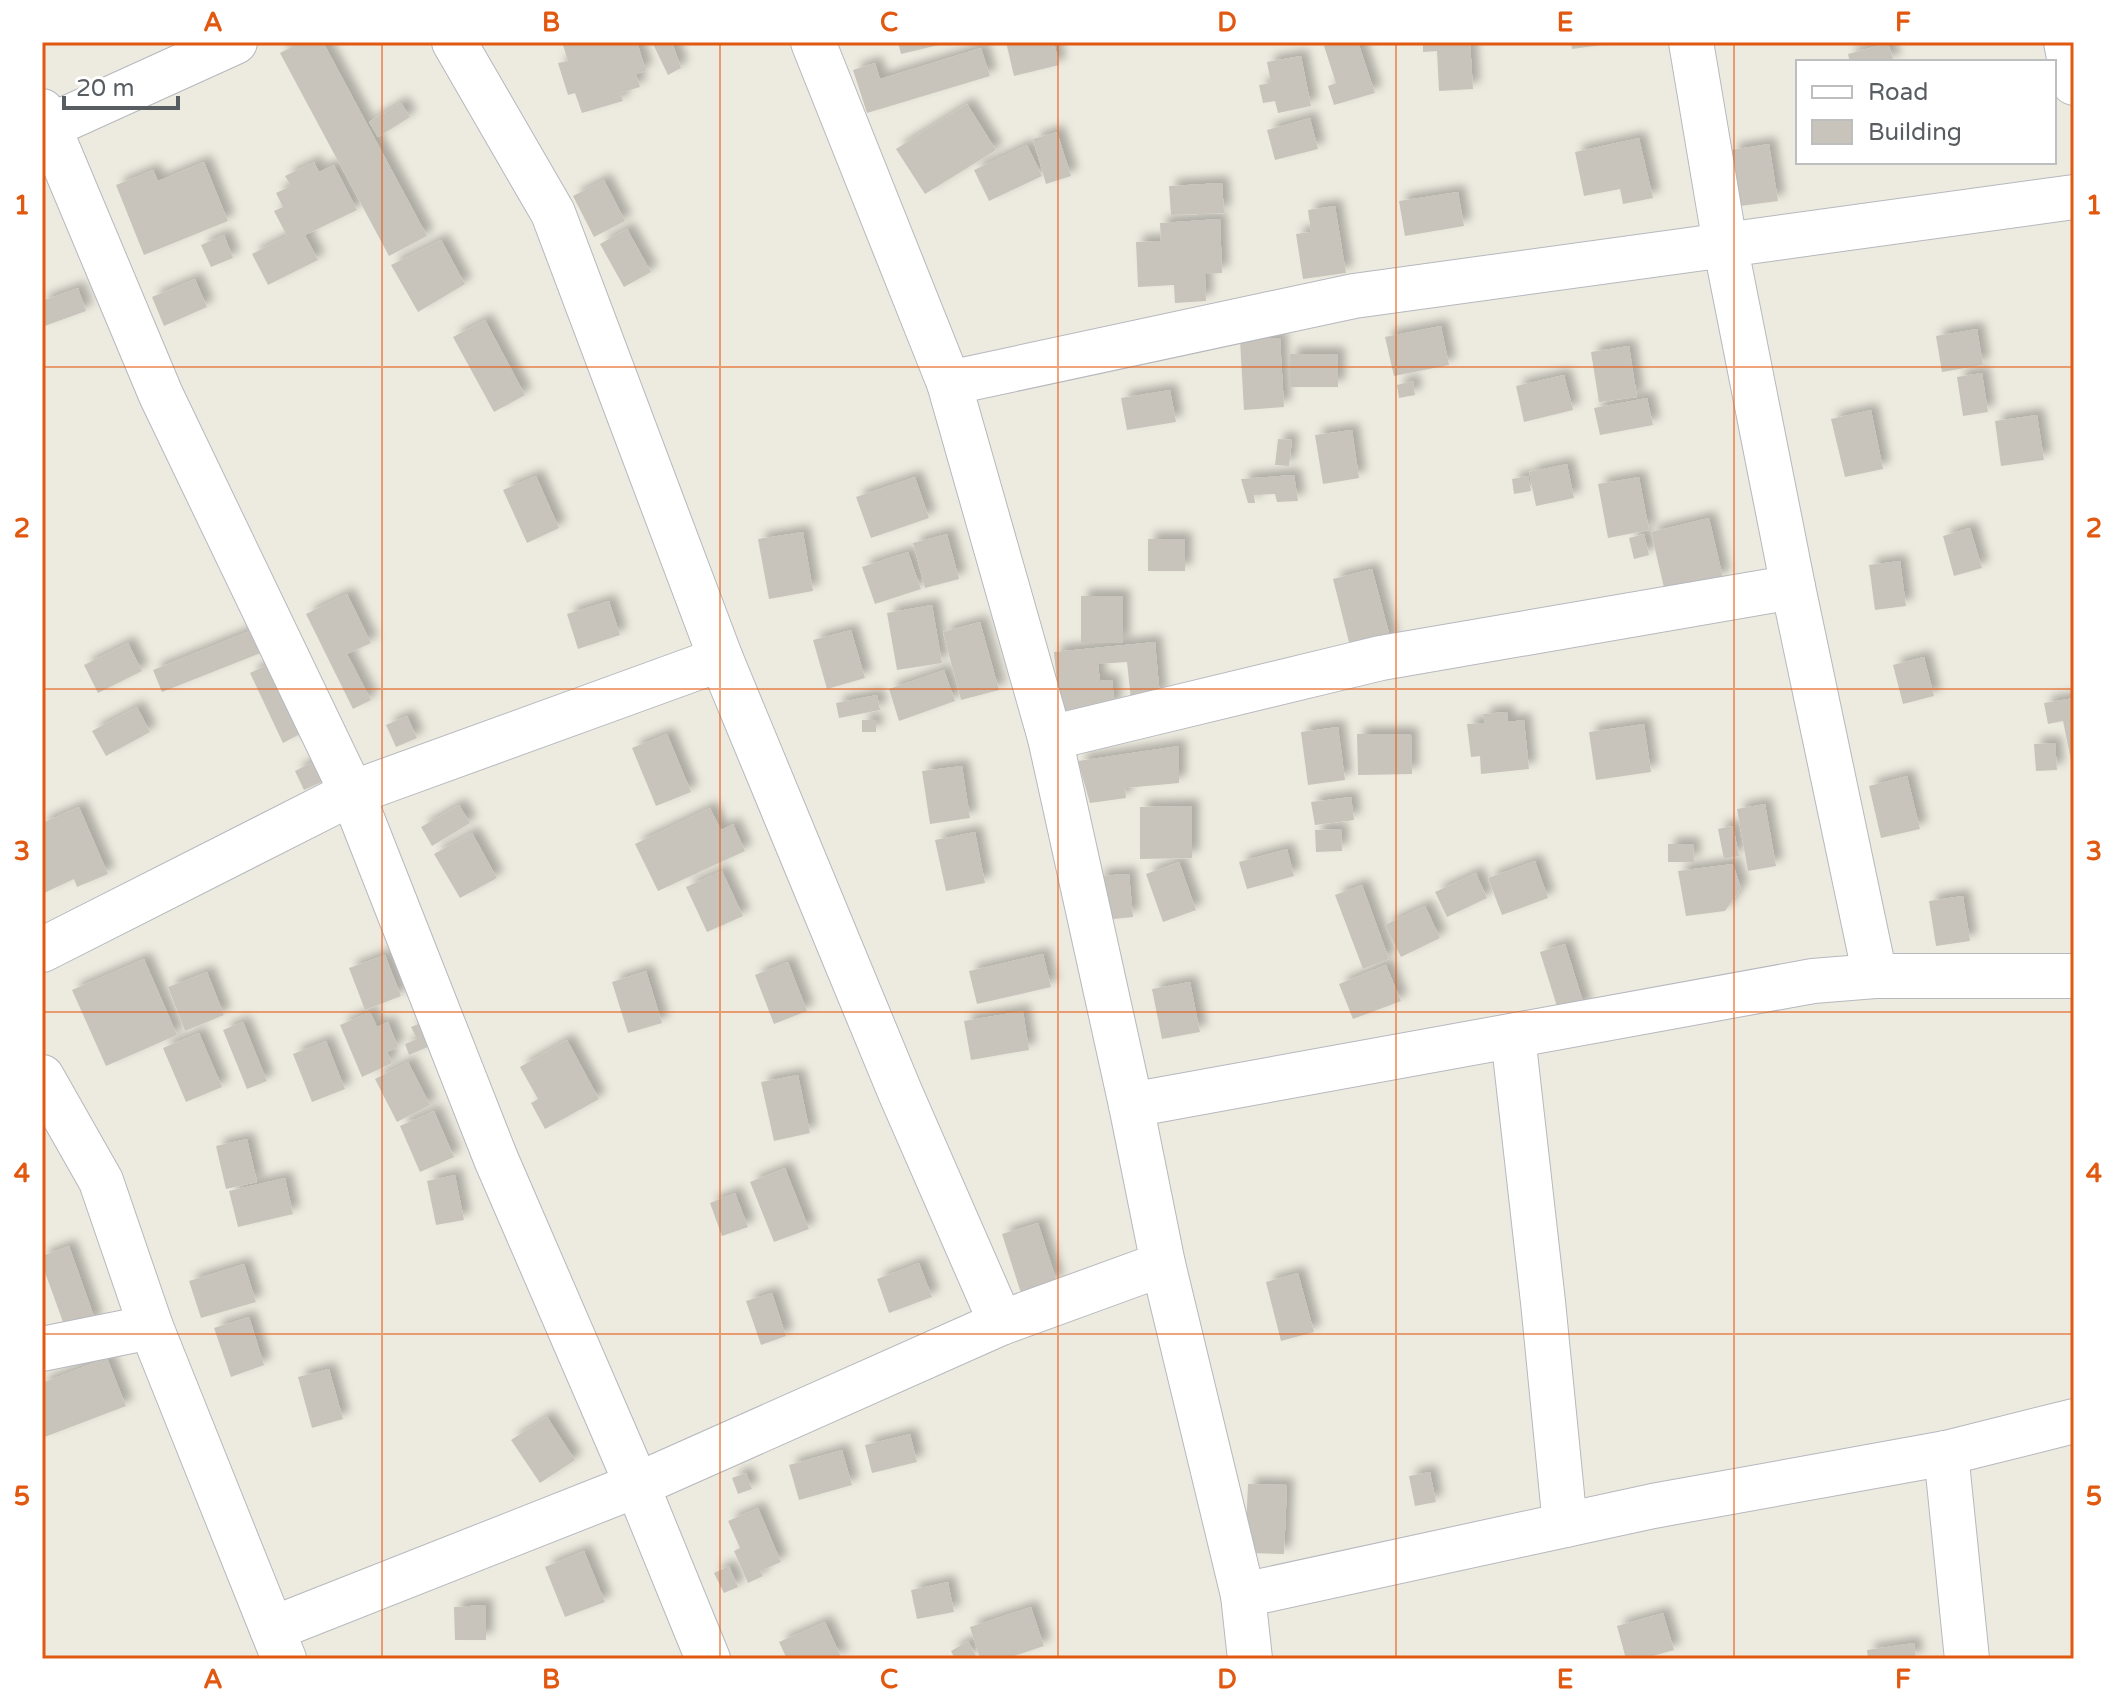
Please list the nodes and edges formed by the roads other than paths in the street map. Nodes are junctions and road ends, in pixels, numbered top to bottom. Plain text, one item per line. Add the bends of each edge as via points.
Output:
1 (235, 42) edge
2 (454, 42) edge
3 (813, 42) edge
4 (1691, 42) edge
5 (2066, 42) edge
6 (2074, 83) edge
7 (46, 118) edge
8 (2074, 197) edge
9 (1725, 244) junction
10 (949, 383) junction
11 (1793, 587) junction
12 (721, 659) junction
13 (1050, 738) junction
14 (352, 793) junction
15 (42, 950) edge
16 (1875, 976) junction
17 (2074, 976) edge
18 (1513, 1036) junction
19 (42, 1077) edge
20 (1131, 1105) junction
21 (1163, 1264) junction
22 (1001, 1323) junction
23 (151, 1327) junction
24 (42, 1349) edge
25 (2074, 1421) edge
26 (1946, 1453) junction
27 (637, 1485) junction
28 (1565, 1525) junction
29 (1243, 1595) junction
30 (278, 1644) edge
31 (708, 1659) edge
32 (1250, 1659) edge
33 (1967, 1659) edge

1 - 7 street
2 - 12 street via 553,213
3 - 10 street
4 - 9 street
5 - 6 street
7 - 14 street via 161,395
8 - 9 street
9 - 10 street via 1354,296
9 - 11 street
10 - 13 street
11 - 13 street via 1381,658
11 - 16 street
12 - 14 street
12 - 22 street
13 - 20 street
14 - 15 street
14 - 27 street via 496,1159
16 - 17 street
16 - 18 street via 1813,981
18 - 20 street
18 - 28 street
19 - 23 street via 101,1181
20 - 21 street
21 - 22 street
21 - 29 street
22 - 27 street
23 - 24 street
23 - 30 street
25 - 26 street
26 - 28 street
26 - 33 street
27 - 30 street
27 - 31 street
28 - 29 street
29 - 32 street

